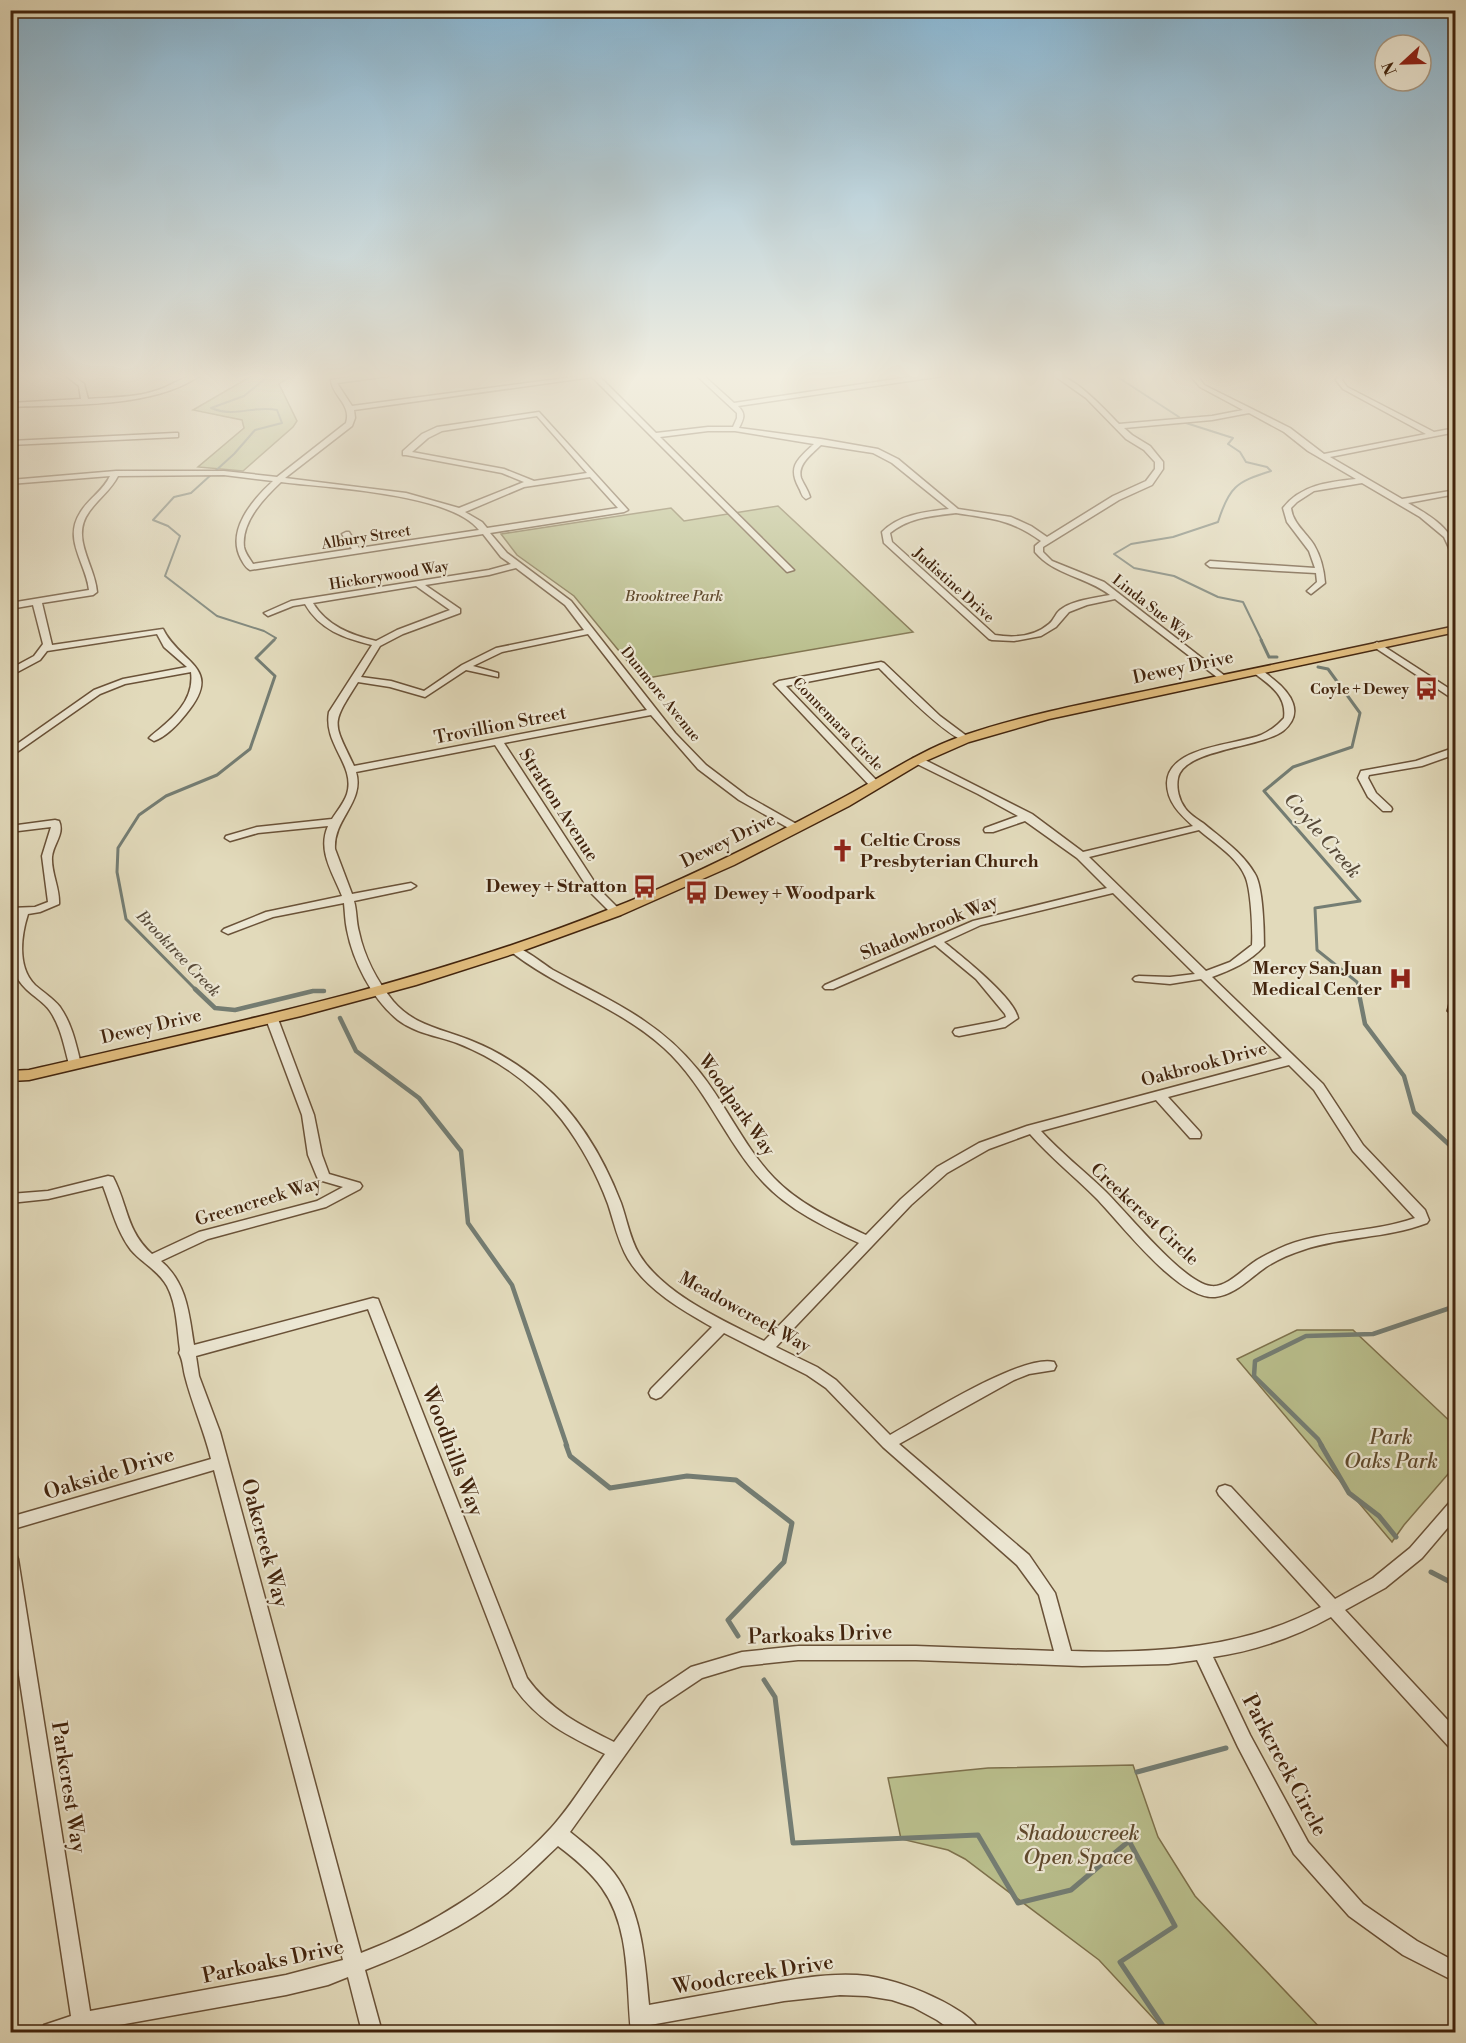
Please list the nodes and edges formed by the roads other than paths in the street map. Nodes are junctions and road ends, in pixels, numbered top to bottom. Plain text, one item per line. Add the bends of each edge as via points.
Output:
1 (295, 469) edge
2 (496, 469) edge
3 (589, 469) edge
4 (689, 469) edge
5 (797, 469) edge
6 (904, 469) edge
7 (1159, 469) edge
8 (1346, 469) edge
9 (116, 473) junction
10 (593, 474) junction
11 (282, 480) junction
12 (1364, 480) junction
13 (10, 482) edge
14 (531, 483) junction
15 (1455, 492) edge
16 (806, 497) dead end
17 (1401, 502) junction
18 (459, 511) junction
19 (956, 511) junction
20 (487, 532) junction
21 (346, 534) dead end
22 (1047, 541) junction
23 (358, 552) junction
24 (1455, 554) edge
25 (516, 564) junction
26 (1210, 564) dead end
27 (790, 570) dead end
28 (1319, 572) junction
29 (418, 584) junction
30 (1311, 591) dead end
31 (1117, 596) junction
32 (37, 602) junction
33 (308, 602) junction
34 (10, 606) edge
35 (268, 613) dead end
36 (1455, 629) edge
37 (590, 631) junction
38 (377, 644) junction
39 (1377, 645) junction
40 (46, 648) junction
41 (465, 667) junction
42 (193, 669) junction
43 (1257, 671) junction
44 (10, 673) edge
45 (495, 675) dead end
46 (1222, 678) junction
47 (356, 679) junction
48 (1455, 698) edge
49 (655, 711) junction
50 (154, 738) dead end
51 (965, 739) junction
52 (498, 742) junction
53 (1455, 750) edge
54 (10, 754) edge
55 (917, 760) junction
56 (351, 770) junction
57 (875, 785) junction
58 (1387, 809) dead end
59 (1028, 816) junction
60 (335, 822) junction
61 (1200, 827) junction
62 (796, 828) junction
63 (10, 829) edge
64 (989, 830) dead end
65 (230, 838) dead end
66 (1081, 856) junction
67 (411, 885) dead end
68 (1114, 889) junction
69 (348, 898) junction
70 (17, 911) edge
71 (616, 912) junction
72 (228, 931) dead end
73 (934, 940) junction
74 (514, 950) junction
75 (1203, 974) junction
76 (1139, 979) dead end
77 (829, 987) dead end
78 (379, 990) junction
79 (272, 1019) junction
80 (959, 1032) dead end
81 (1291, 1060) junction
82 (75, 1064) junction
83 (29, 1075) junction
84 (10, 1076) edge
85 (10, 1084) edge
86 (1159, 1095) junction
87 (1032, 1129) junction
88 (1195, 1135) dead end
89 (10, 1199) edge
90 (868, 1242) junction
91 (153, 1259) junction
92 (723, 1324) junction
93 (767, 1347) junction
94 (186, 1353) junction
95 (1048, 1366) dead end
96 (656, 1393) dead end
97 (888, 1443) junction
98 (220, 1462) junction
99 (1225, 1491) dead end
100 (1455, 1506) edge
101 (10, 1524) edge
102 (10, 1559) edge
103 (1332, 1608) junction
104 (1202, 1652) junction
105 (1064, 1658) junction
106 (1455, 1742) edge
107 (616, 1751) junction
108 (558, 1834) junction
109 (355, 1967) junction
110 (1455, 1973) edge
111 (82, 2022) junction
112 (640, 2025) edge
113 (51, 2032) edge
114 (372, 2032) edge
115 (970, 2032) edge

1 - 11 street
2 - 14 street
3 - 10 street
4 - 27 street
5 - 16 street
6 - 19 street
7 - 22 street via 1149,483 1110,501
8 - 12 street
9 - 11 street, Dunmore Avenue via 224,473
9 - 13 street, Dunmore Avenue
9 - 32 street via 89,503 78,528 78,542 93,592
10 - 14 street
10 - 20 street, Albury Street via 624,510
11 - 18 street, Dunmore Avenue via 415,497
11 - 23 street, Albury Street via 257,501 241,526 240,552 250,567
12 - 17 street
12 - 28 street via 1303,493 1287,508 1288,519 1308,543
14 - 18 street
15 - 17 street
17 - 24 street via 1442,531
18 - 20 street, Dunmore Avenue
19 - 22 street via 1008,519
19 - 31 street, Judistine Drive via 896,522 885,532 888,543 992,637 1002,640 1037,634 1054,626 1061,612
20 - 23 street, Albury Street
20 - 25 street, Dunmore Avenue
21 - 23 street
22 - 31 street, Linda Sue Way via 1039,546 1049,564 1089,579
25 - 29 street, Hickorywood Way
25 - 37 street, Dunmore Avenue via 562,598
26 - 28 street
28 - 30 street via 1321,583
29 - 33 street, Hickorywood Way
29 - 38 street via 457,611
31 - 46 street, Linda Sue Way
32 - 34 street
32 - 40 street via 48,639
33 - 35 street, Hickorywood Way
33 - 38 street via 328,626 354,639
36 - 39 main road, Dewey Drive
37 - 41 street via 499,650
37 - 49 street, Dunmore Avenue
38 - 47 street
39 - 43 main road, Dewey Drive
39 - 48 street
40 - 42 street via 160,631 166,645
40 - 44 street via 37,658
41 - 45 street
41 - 47 street via 425,694
42 - 50 street via 197,686 191,699
42 - 54 street via 123,682 97,692
43 - 46 main road, Dewey Drive
43 - 61 street via 1286,697 1289,719 1270,735 1201,753 1179,768 1171,782 1175,800
46 - 51 main road, Dewey Drive via 1047,716
47 - 56 street via 331,723
49 - 52 street, Trovillion Street
49 - 62 street, Dunmore Avenue via 686,751 721,782
51 - 55 main road, Dewey Drive
51 - 57 street, Connemara Circle via 881,665 779,684
52 - 56 street, Trovillion Street
52 - 71 street, Stratton Avenue via 595,891
53 - 58 street via 1418,764 1365,773 1366,787
55 - 57 main road, Dewey Drive
55 - 59 street, Oakbrook Drive
56 - 60 street via 351,796
57 - 62 main road, Dewey Drive
59 - 64 street
59 - 66 street, Oakbrook Drive
60 - 65 street via 257,830
60 - 69 street, Meadowcreek Way via 329,844
61 - 66 street
61 - 75 street via 1237,858 1251,876 1260,938 1252,953 1232,965
62 - 71 main road, Dewey Drive
63 - 70 street via 48,822 57,826 46,858 55,894 53,904
66 - 68 street, Oakbrook Drive
67 - 69 street
68 - 73 street, Shadowbrook Way via 998,917
68 - 75 street, Oakbrook Drive
69 - 72 street via 270,914
69 - 78 street, Meadowcreek Way via 353,934
70 - 82 street via 21,971 26,982 56,1009
71 - 74 main road, Dewey Drive
73 - 77 street, Shadowbrook Way
73 - 80 street via 981,977 1011,1013 1012,1018 1001,1024
74 - 78 main road, Dewey Drive
74 - 90 street, Woodpark Way via 536,967 609,1003 649,1029 698,1077 771,1182 803,1208
75 - 76 street via 1167,981
75 - 81 street, Oakbrook Drive
78 - 79 main road, Dewey Drive
78 - 92 street, Meadowcreek Way via 403,1018 491,1055 542,1090 581,1137 614,1203 636,1260 667,1293
79 - 82 main road, Dewey Drive
79 - 91 street, Greencreek Way via 308,1115 315,1155 324,1177 355,1186 321,1204 204,1235
81 - 86 street, Oakbrook Drive
81 - 87 street, Creekcrest Circle via 1319,1087 1358,1148 1420,1213 1422,1220 1389,1231 1300,1246 1213,1292 1200,1288 1152,1251
82 - 83 main road, Dewey Drive
83 - 84 main road, Dewey Drive
83 - 85 main road
86 - 87 street, Oakbrook Drive
86 - 88 street
87 - 90 street, Oakbrook Drive via 984,1146 942,1170
89 - 91 street, Oakcreek Way via 48,1195 108,1180 126,1232
90 - 93 street, Oakbrook Drive
91 - 94 street, Oakcreek Way via 174,1286 180,1302
92 - 93 street, Meadowcreek Way
92 - 96 street
93 - 97 street, Meadowcreek Way via 831,1384
94 - 98 street, Oakcreek Way
94 - 107 street, Woodhills Way via 373,1303 520,1682 551,1718
95 - 97 street via 1009,1376
97 - 105 street, Meadowcreek Way via 1036,1575 1053,1608
98 - 101 street, Oakside Drive
98 - 109 street, Oakcreek Way
99 - 103 street
100 - 103 street, Parkoaks Drive via 1399,1569
102 - 111 street, Parkcrest Way
103 - 104 street, Parkoaks Drive via 1302,1625 1242,1646
103 - 106 street
104 - 105 street, Parkoaks Drive via 1168,1657
104 - 110 street, Parkcreek Circle via 1301,1848 1356,1910 1410,1948
105 - 107 street, Parkoaks Drive via 798,1653 742,1659 697,1672 675,1685 654,1701
107 - 108 street, Parkoaks Drive
108 - 109 street, Parkoaks Drive via 500,1887 462,1913
108 - 112 street via 607,1878 620,1900 629,1925
109 - 111 street, Parkoaks Drive via 286,1986
109 - 114 street, Oakcreek Way
111 - 113 street, Parkoaks Drive
112 - 115 street, Woodcreek Drive via 836,1983 897,1991 927,2003

